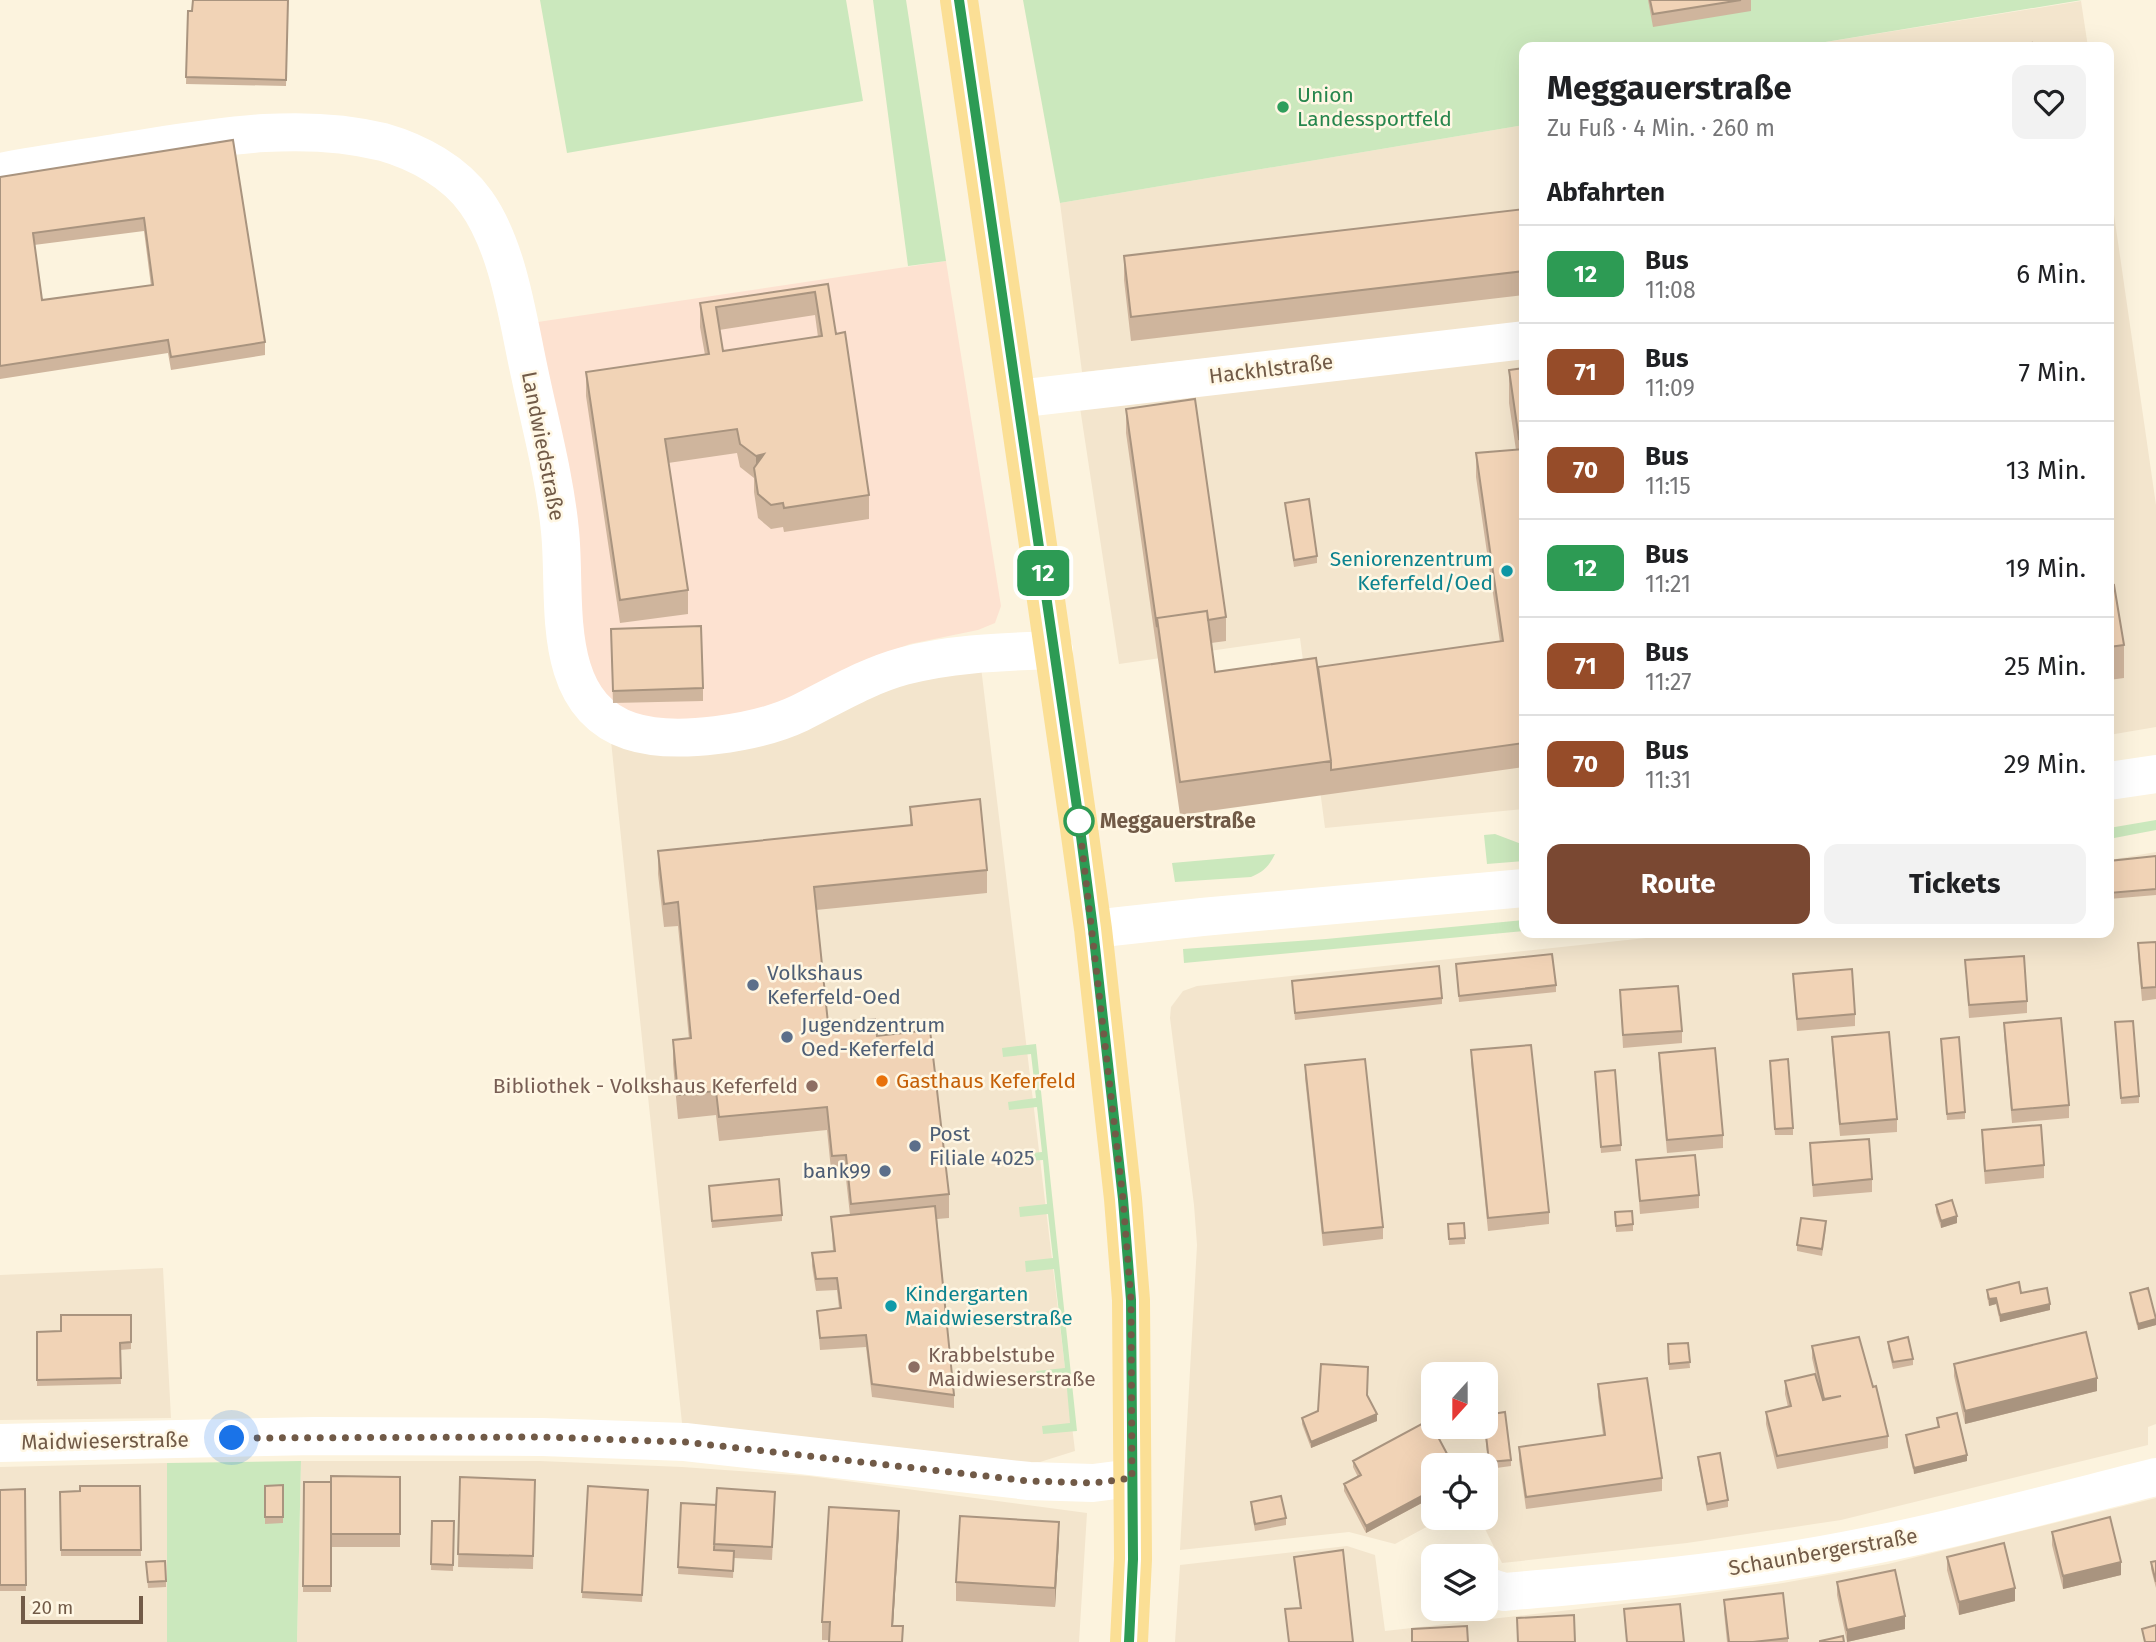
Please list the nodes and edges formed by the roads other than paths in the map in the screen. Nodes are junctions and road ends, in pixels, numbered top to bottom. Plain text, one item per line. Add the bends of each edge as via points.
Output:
1 (959, 0) edge
2 (0, 172) edge
3 (1519, 341) edge
4 (1017, 399) junction
5 (1054, 650) junction
6 (2156, 774) edge
7 (2114, 780) edge
8 (1519, 888) edge
9 (1093, 929) junction
10 (0, 1443) edge
11 (2156, 1477) edge
12 (1132, 1478) junction
13 (1498, 1590) edge
14 (1129, 1642) edge

1 - 4 main road
2 - 5 street, Landwiedstraße via 258,133 311,133 383,142 413,153 463,186 492,232 516,312 556,501 568,654 578,686 590,704 607,720 629,730 676,738 743,730 797,714 903,666
3 - 4 street, Hackhlstraße
4 - 5 main road
5 - 9 main road
6 - 7 street
8 - 9 street
9 - 12 main road via 1131,1300
10 - 12 street, Maidwieserstraße via 315,1436 542,1437 685,1442 1029,1481 1093,1483
11 - 13 street, Schaunbergerstraße via 1903,1540 1803,1559 1671,1577
12 - 14 main road

